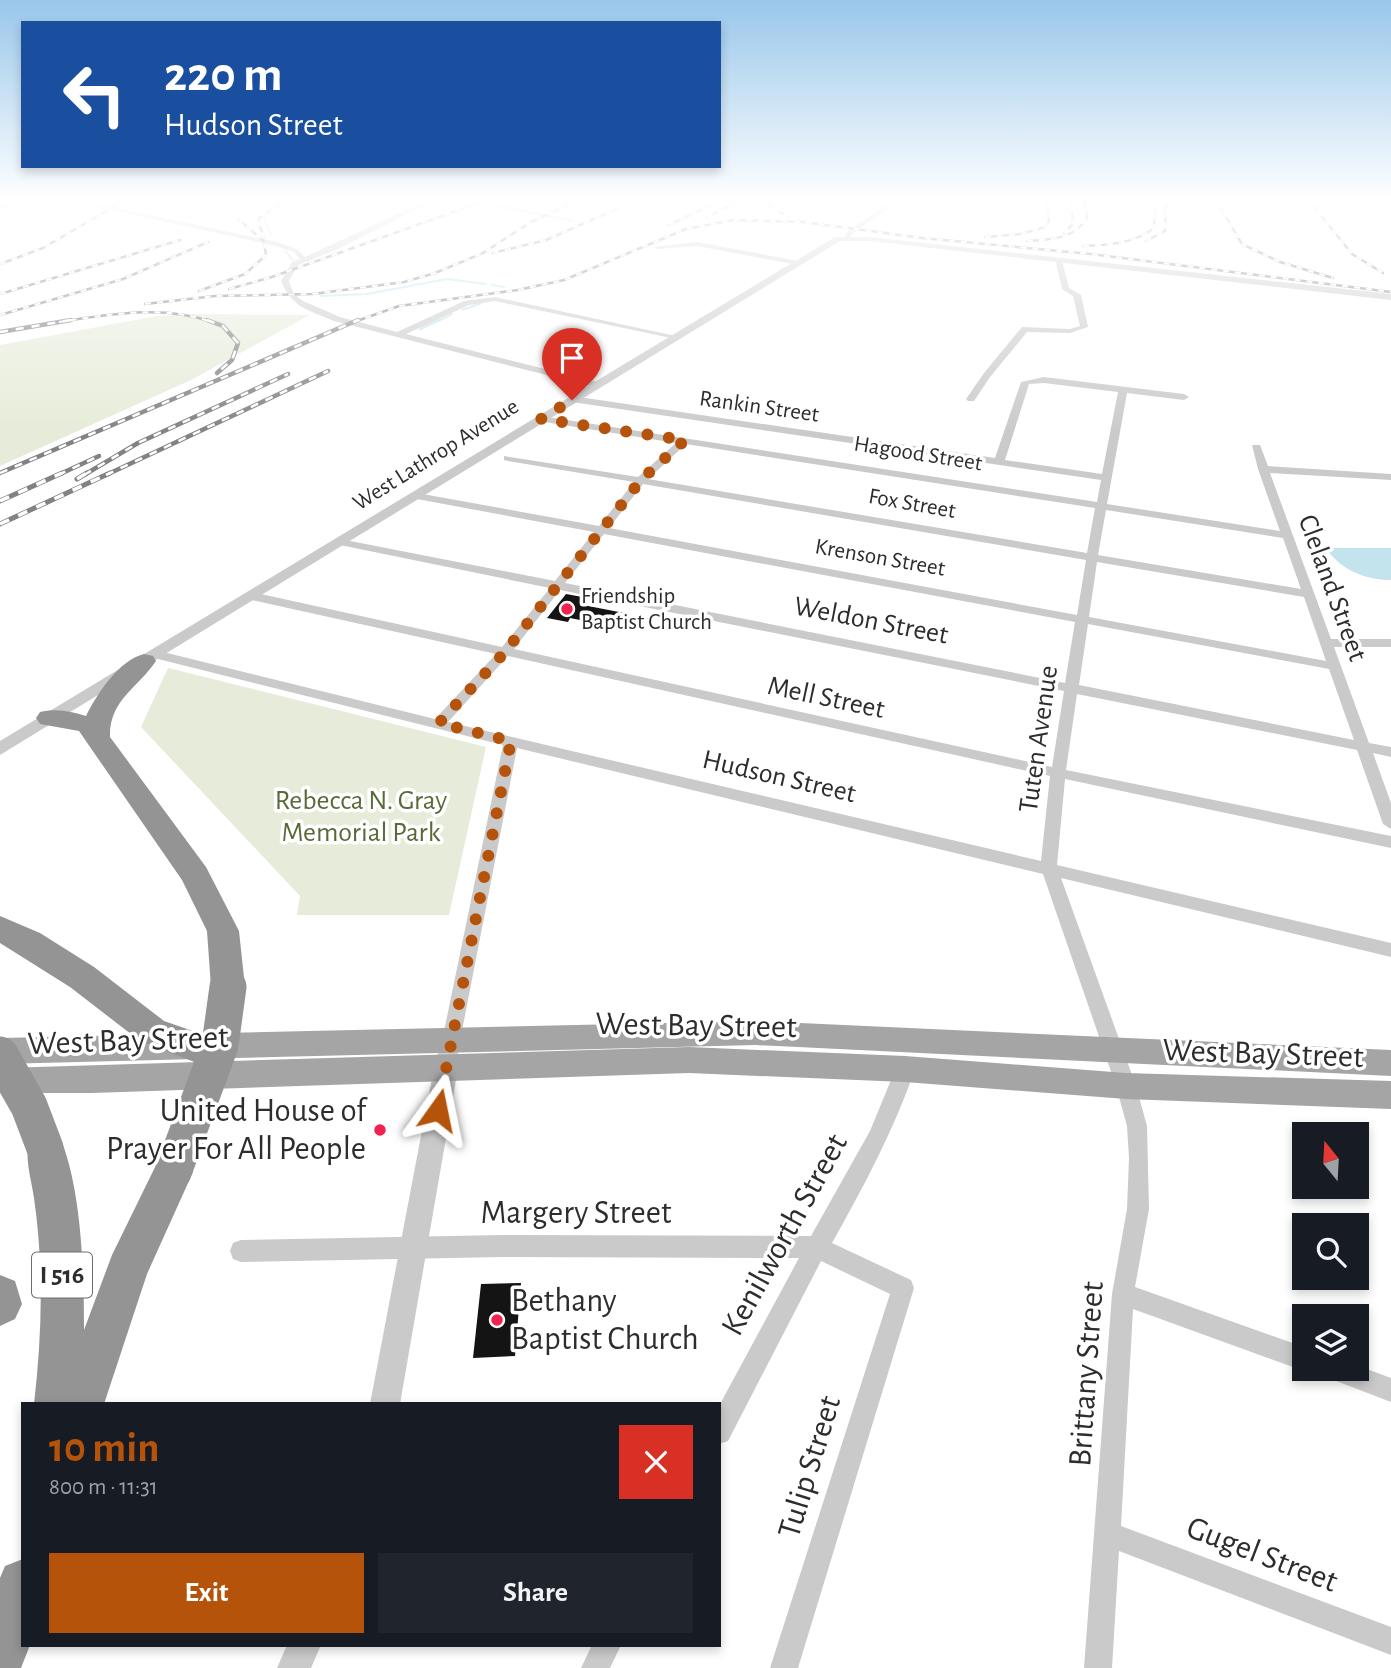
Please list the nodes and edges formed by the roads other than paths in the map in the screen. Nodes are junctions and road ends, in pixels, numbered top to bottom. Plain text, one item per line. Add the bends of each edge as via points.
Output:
1 (286, 280) edge
2 (770, 280) edge
3 (1063, 280) edge
4 (1237, 280) edge
5 (1391, 297) edge
6 (399, 334) junction
7 (676, 337) junction
8 (598, 385) junction
9 (1123, 390) junction
10 (1184, 397) dead end
11 (971, 399) dead end
12 (572, 400) junction
13 (541, 419) junction
14 (685, 440) junction
15 (1256, 447) dead end
16 (508, 458) dead end
17 (999, 462) junction
18 (1263, 469) junction
19 (1391, 477) edge
20 (1107, 478) junction
21 (641, 480) junction
22 (417, 496) junction
23 (1103, 505) junction
24 (604, 528) junction
25 (1287, 535) junction
26 (340, 542) junction
27 (1093, 556) junction
28 (559, 584) junction
29 (1308, 594) junction
30 (252, 596) junction
31 (1084, 617) junction
32 (1326, 643) junction
33 (1391, 643) edge
34 (504, 653) junction
35 (149, 657) junction
36 (1334, 666) junction
37 (1072, 688) junction
38 (49, 718) junction
39 (439, 723) junction
40 (97, 737) junction
41 (511, 741) junction
42 (1363, 745) junction
43 (0, 749) edge
44 (1391, 752) edge
45 (1058, 773) junction
46 (1391, 824) edge
47 (1391, 842) edge
48 (1049, 867) junction
49 (0, 928) edge
50 (1391, 950) edge
51 (197, 1048) junction
52 (1112, 1051) junction
53 (0, 1053) edge
54 (449, 1054) junction
55 (1391, 1063) edge
56 (905, 1069) junction
57 (0, 1081) edge
58 (1126, 1086) junction
59 (1391, 1095) edge
60 (412, 1247) junction
61 (817, 1247) junction
62 (241, 1251) dead end
63 (903, 1288) joint
64 (1123, 1294) junction
65 (0, 1296) edge
66 (0, 1304) edge
67 (1292, 1355) edge
68 (1366, 1381) edge
69 (1391, 1390) edge
70 (57, 1402) edge
71 (82, 1402) edge
72 (385, 1402) edge
73 (721, 1428) edge
74 (1108, 1534) junction
75 (21, 1590) edge
76 (1391, 1641) edge
77 (303, 1647) edge
78 (606, 1647) edge
79 (0, 1655) edge
80 (294, 1668) edge
81 (595, 1668) edge
82 (784, 1668) edge
83 (1098, 1668) edge

1 - 6 street via 300,303
2 - 7 street, West Lathrop Avenue
3 - 11 street via 1066,289 1077,295 1084,327 1070,331 1026,329
4 - 5 street
6 - 7 street via 467,303 495,299
6 - 8 street
7 - 8 street, West Lathrop Avenue
8 - 12 street, West Lathrop Avenue
9 - 10 street
9 - 17 street via 1044,380 1025,382
9 - 20 street, Tuten Avenue
12 - 13 street, West Lathrop Avenue
12 - 17 street, Rankin Street
13 - 14 street, Hagood Street
13 - 22 street, West Lathrop Avenue
14 - 21 street
14 - 23 street, Hagood Street
15 - 18 street, Cleland Street
16 - 21 street, Fox Street
17 - 20 street, Rankin Street
18 - 19 street
18 - 25 street, Cleland Street
20 - 23 street, Tuten Avenue
21 - 24 street
21 - 27 street, Fox Street
22 - 24 street, Krenson Street
22 - 26 street, West Lathrop Avenue
23 - 25 street, Hagood Street
23 - 27 street, Tuten Avenue
24 - 28 street
24 - 31 street, Krenson Street
25 - 29 street, Cleland Street
26 - 28 street, Weldon Street
26 - 30 street, West Lathrop Avenue
27 - 29 street, Fox Street
27 - 31 street, Tuten Avenue
28 - 34 street
28 - 37 street, Weldon Street
29 - 32 street, Cleland Street
30 - 34 street, Mell Street
30 - 35 street, West Lathrop Avenue
31 - 36 street, Krenson Street
31 - 37 street, Tuten Avenue
32 - 33 street
32 - 36 street, Cleland Street
34 - 39 street
34 - 45 street, Mell Street
35 - 38 street, West Lathrop Avenue
35 - 39 street, Hudson Street
35 - 40 highway via 107,703
36 - 42 street, Cleland Street
37 - 42 street, Weldon Street
37 - 45 street, Tuten Avenue
38 - 40 highway via 79,720
38 - 43 street, West Lathrop Avenue
39 - 41 street, Hudson Street
40 - 71 highway, bridge via 195,875 223,931 228,987 220,1045 173,1172 127,1270
41 - 48 street, Hudson Street
41 - 54 street
42 - 44 street, Weldon Street
42 - 46 street, Cleland Street
45 - 47 street, Mell Street
45 - 48 street, Tuten Avenue
48 - 50 street, Hudson Street
48 - 52 street, Tuten Avenue
49 - 51 highway via 82,977 152,1031
51 - 53 main road, West Bay Street
51 - 54 main road, West Bay Street
52 - 54 main road, West Bay Street via 755,1033
52 - 55 main road, West Bay Street
52 - 58 street, Tuten Avenue
53 - 70 highway, I 516, bridge via 29,1105 45,1148 61,1233
54 - 56 main road, West Bay Street
54 - 57 main road, West Bay Street via 92,1080
54 - 60 street
56 - 58 main road, West Bay Street
56 - 61 street, Kenilworth Street via 884,1126
58 - 59 main road, West Bay Street
58 - 64 street, Brittany Street via 1137,1126 1139,1158 1138,1209
60 - 61 street, Margery Street
60 - 62 street, Margery Street
60 - 72 street
61 - 63 street, Margery Street
61 - 73 street, Kenilworth Street
63 - 82 street, Tulip Street
64 - 67 street
64 - 74 street, Brittany Street
65 - 66 highway, I 516
68 - 69 street
74 - 76 street, Gugel Street
74 - 83 street, Brittany Street
75 - 79 highway
77 - 80 street
78 - 81 street

